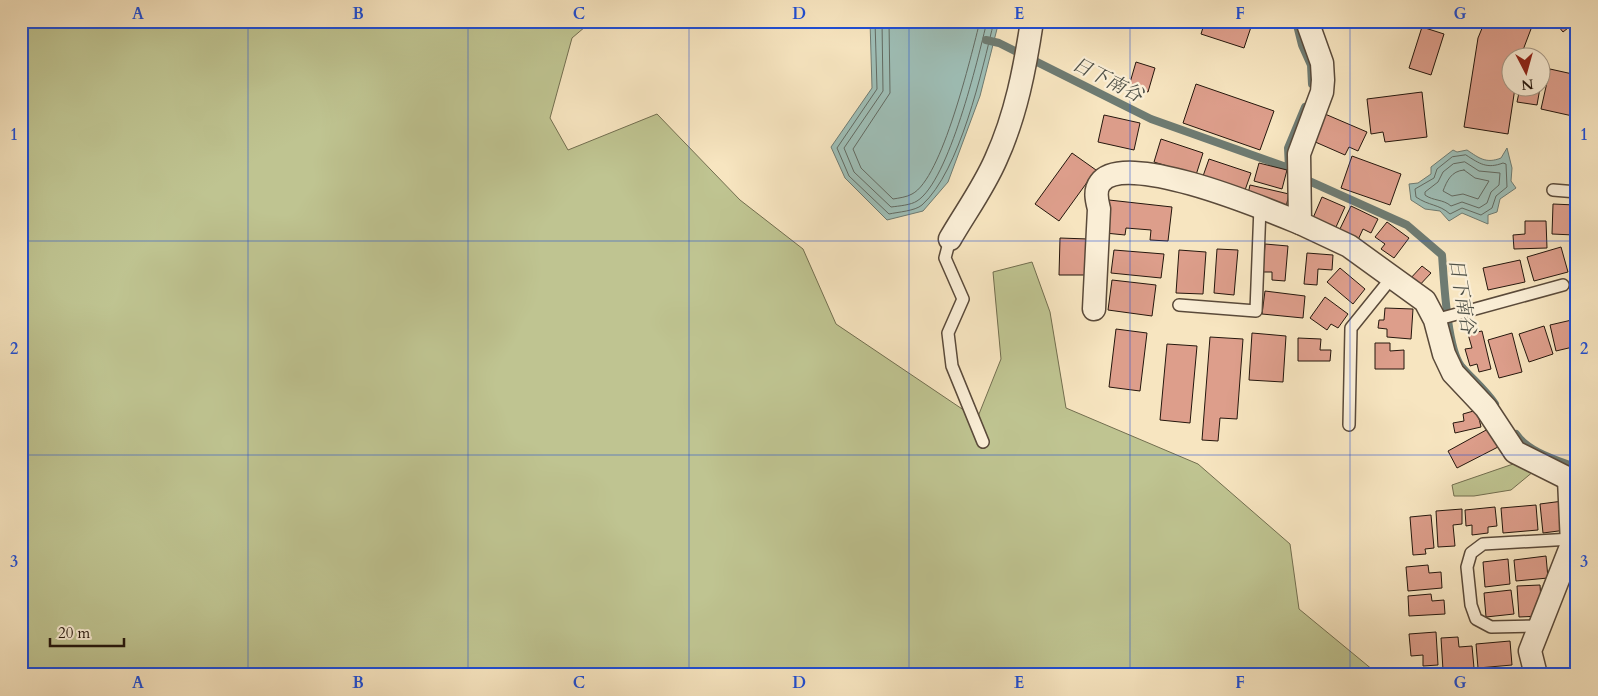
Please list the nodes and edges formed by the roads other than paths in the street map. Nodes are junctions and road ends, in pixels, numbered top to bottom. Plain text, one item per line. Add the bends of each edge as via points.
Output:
1 (1032, 21) edge
2 (1306, 21) edge
3 (1553, 190) dead end
4 (1577, 192) edge
5 (1260, 208) junction
6 (1300, 222) junction
7 (950, 239) joint
8 (1393, 276) junction
9 (1563, 285) dead end
10 (1179, 305) dead end
11 (1094, 309) dead end
12 (1434, 320) junction
13 (1349, 425) dead end
14 (983, 442) dead end
15 (1573, 479) edge
16 (1572, 539) junction
17 (1540, 626) junction
18 (1536, 675) edge

1 - 7 street via 1014,113 996,160
2 - 6 street via 1322,63 1324,80 1299,154
3 - 4 lane
5 - 6 street
5 - 10 lane via 1256,311
5 - 11 street via 1223,193 1164,176 1129,173 1107,178 1099,184 1096,196 1099,209
6 - 8 street via 1349,246
7 - 14 lane via 945,258 963,299 948,333 952,366
8 - 12 street via 1425,301
8 - 13 lane via 1350,328
9 - 12 lane
12 - 15 street via 1453,373 1486,408 1514,452
15 - 16 street
16 - 17 street
16 - 17 lane via 1483,544 1470,553 1467,567 1471,605 1476,619 1490,627
17 - 18 street via 1530,651

